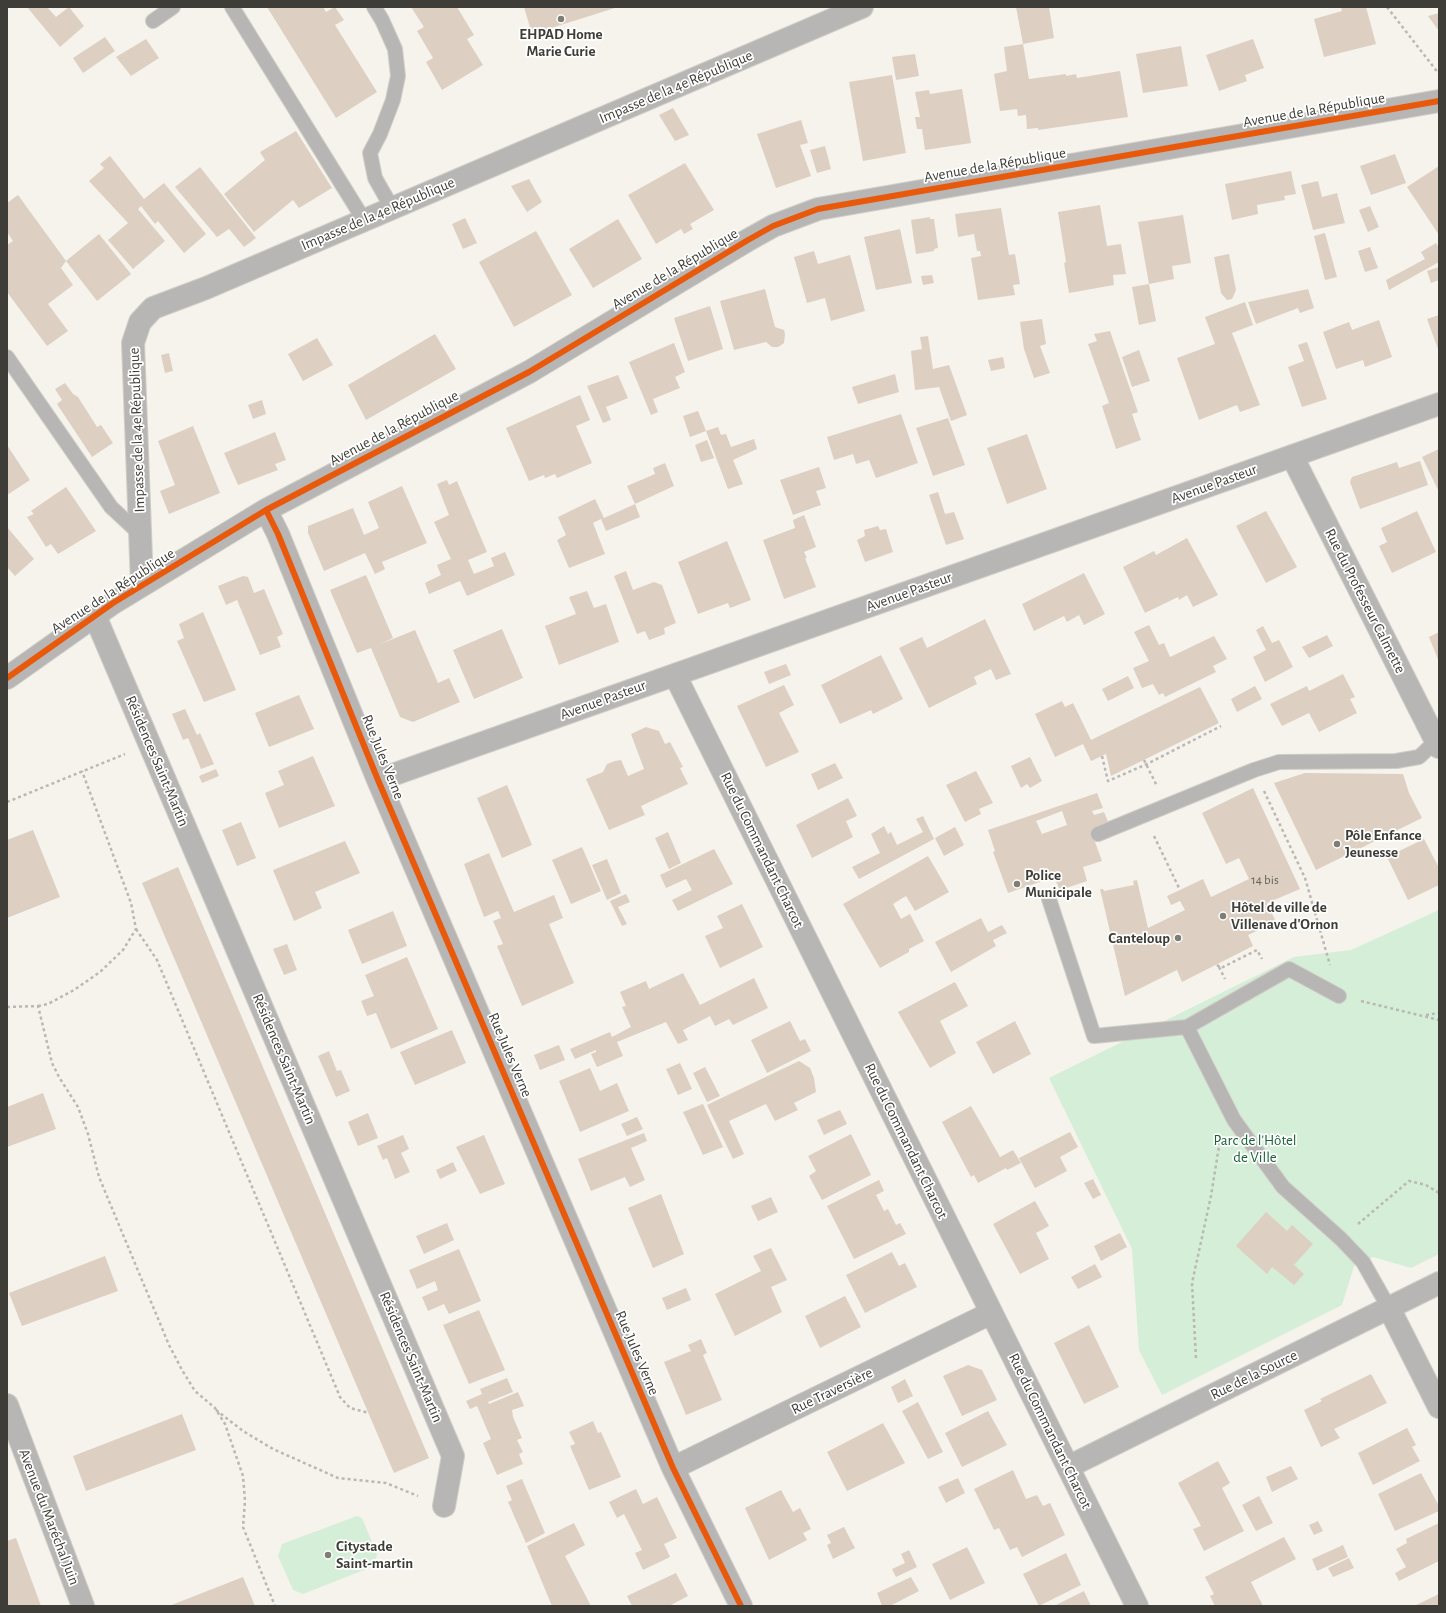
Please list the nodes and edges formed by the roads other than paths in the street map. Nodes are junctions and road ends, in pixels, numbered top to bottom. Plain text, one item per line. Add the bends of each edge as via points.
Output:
1 (173, 7) edge
2 (232, 7) edge
3 (374, 7) edge
4 (859, 8) edge
5 (153, 21) dead end
6 (1439, 101) edge
7 (392, 208) junction
8 (364, 220) junction
9 (7, 357) edge
10 (1439, 404) edge
11 (1292, 456) junction
12 (266, 510) junction
13 (140, 534) junction
14 (142, 585) junction
15 (94, 616) junction
16 (675, 675) junction
17 (7, 678) edge
18 (1438, 743) edge
19 (378, 780) junction
20 (1098, 834) dead end
21 (1049, 899) dead end
22 (1339, 996) road end
23 (1187, 1027) junction
24 (1439, 1283) edge
25 (1389, 1308) junction
26 (991, 1313) junction
27 (7, 1405) edge
28 (1439, 1407) edge
29 (672, 1468) junction
30 (1068, 1468) junction
31 (444, 1506) road end
32 (83, 1606) edge
33 (741, 1606) edge
34 (1137, 1606) edge

1 - 5 lane
2 - 8 lane
3 - 7 lane via 395,49 398,76 380,134 370,153 375,178
4 - 7 street, Impasse de la 4e République
6 - 12 street, Avenue de la République via 818,209 773,226 530,372
7 - 8 street, Impasse de la 4e République
8 - 13 street, Impasse de la 4e République via 153,308 140,322 133,343
9 - 13 lane via 111,507
10 - 11 street, Avenue Pasteur
11 - 16 street, Avenue Pasteur
11 - 18 street, Rue du Professeur Calmette
12 - 14 street, Avenue de la République
12 - 19 street, Rue Jules Verne
13 - 14 street, Impasse de la 4e République
14 - 15 street, Avenue de la République
15 - 17 street, Avenue de la République
15 - 31 street, Résidences Saint-Martin via 453,1456
16 - 19 street, Avenue Pasteur
16 - 26 street, Rue du Commandant Charcot
18 - 20 lane via 1419,757 1396,761 1279,762
19 - 29 street, Rue Jules Verne
21 - 23 lane via 1094,1036
22 - 23 lane via 1289,969
23 - 25 lane via 1234,1120 1283,1187 1363,1262
24 - 25 street, Rue de la Source
25 - 28 street
25 - 30 street, Rue de la Source
26 - 29 street, Rue Traversière
26 - 30 street, Rue du Commandant Charcot
27 - 32 street, Avenue du Maréchal Juin
29 - 33 street, Rue Jules Verne
30 - 34 street, Rue du Commandant Charcot

